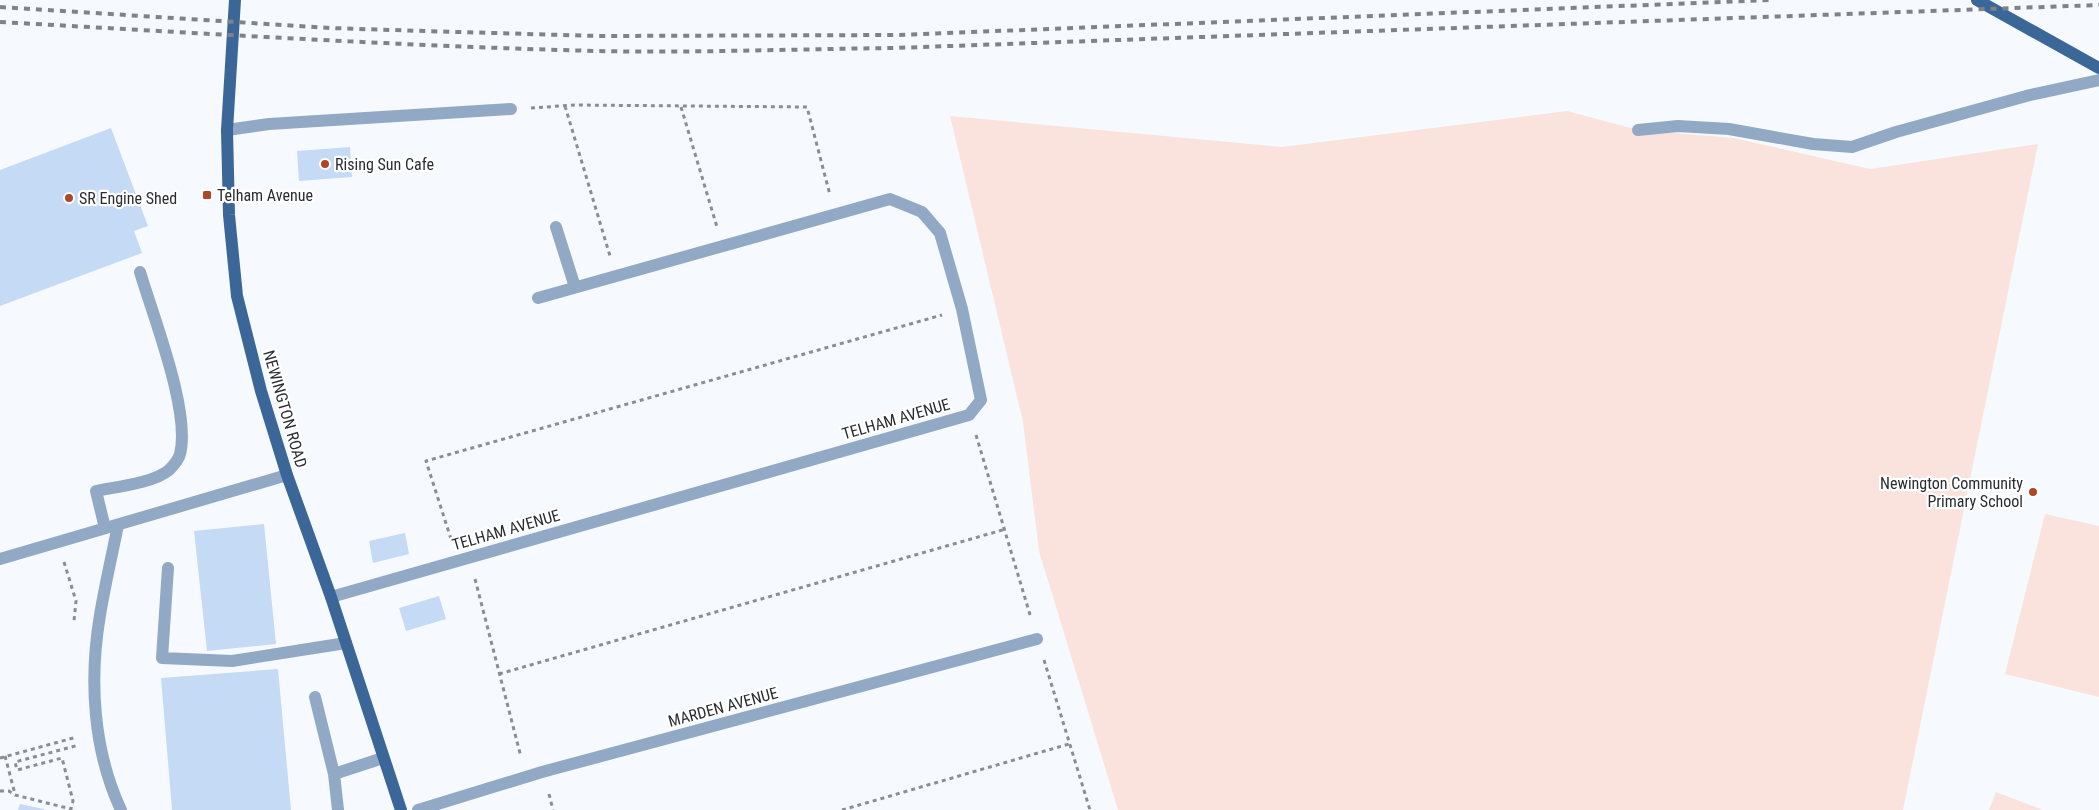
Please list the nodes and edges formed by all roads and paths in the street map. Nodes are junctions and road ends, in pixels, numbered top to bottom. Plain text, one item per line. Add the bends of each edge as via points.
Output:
1 (235, 0) edge
2 (1977, 0) edge
3 (2099, 68) edge
4 (2099, 80) edge
5 (565, 106) junction
6 (681, 107) junction
7 (511, 109) joint
8 (227, 130) junction
9 (1638, 130) dead end
10 (836, 215) junction
11 (556, 226) dead end
12 (723, 246) junction
13 (140, 272) dead end
14 (616, 276) junction
15 (575, 287) junction
16 (538, 298) dead end
17 (962, 309) junction
18 (969, 414) junction
19 (287, 475) junction
20 (111, 526) junction
21 (1006, 529) junction
22 (0, 559) edge
23 (463, 559) junction
24 (168, 568) dead end
25 (331, 597) junction
26 (1037, 639) junction
27 (346, 643) junction
28 (499, 674) junction
29 (315, 697) dead end
30 (78, 737) dead end
31 (1070, 744) junction
32 (67, 748) dead end
33 (5, 756) junction
34 (0, 758) edge
35 (383, 758) junction
36 (334, 774) junction
37 (526, 777) junction
38 (0, 791) edge
39 (15, 795) junction
40 (121, 810) edge
41 (338, 810) edge
42 (401, 810) edge
43 (418, 810) edge
44 (842, 810) edge
45 (1090, 810) edge

1 - 8 main road, NEWINGTON ROAD
2 - 3 main road
4 - 9 street via 2020,98 1852,147 1813,144 1729,129 1678,126
5 - 6 path
5 - 7 path
5 - 14 path
6 - 10 path via 806,107
6 - 12 path
7 - 8 street via 269,124
8 - 19 main road, NEWINGTON ROAD via 229,215 237,296
10 - 12 street, TELHAM AVENUE
10 - 17 street, TELHAM AVENUE via 890,199 922,212 940,232
11 - 15 street
12 - 14 street, TELHAM AVENUE
13 - 20 street via 178,395 182,433 180,456 168,470 145,480 96,491
14 - 15 street, TELHAM AVENUE
15 - 16 street, TELHAM AVENUE
17 - 18 street, TELHAM AVENUE via 981,400
17 - 23 path via 426,461
18 - 21 path
18 - 23 street, TELHAM AVENUE
19 - 20 street
19 - 25 main road, NEWINGTON ROAD
20 - 22 street
20 - 40 street via 94,692 97,734 111,788
21 - 26 path
21 - 28 path
23 - 25 street, TELHAM AVENUE
23 - 28 path
24 - 27 street via 162,658 232,661
25 - 27 main road, NEWINGTON ROAD
26 - 31 path
26 - 37 street, MARDEN AVENUE
27 - 35 main road, NEWINGTON ROAD
28 - 37 path
29 - 36 street
30 - 33 path
31 - 44 path
31 - 45 path
32 - 39 path via 15,762 17,770 62,758 73,800 71,809
33 - 34 path
33 - 39 path
35 - 36 street
35 - 42 main road, NEWINGTON ROAD
36 - 41 street
37 - 43 street, MARDEN AVENUE
38 - 39 path

